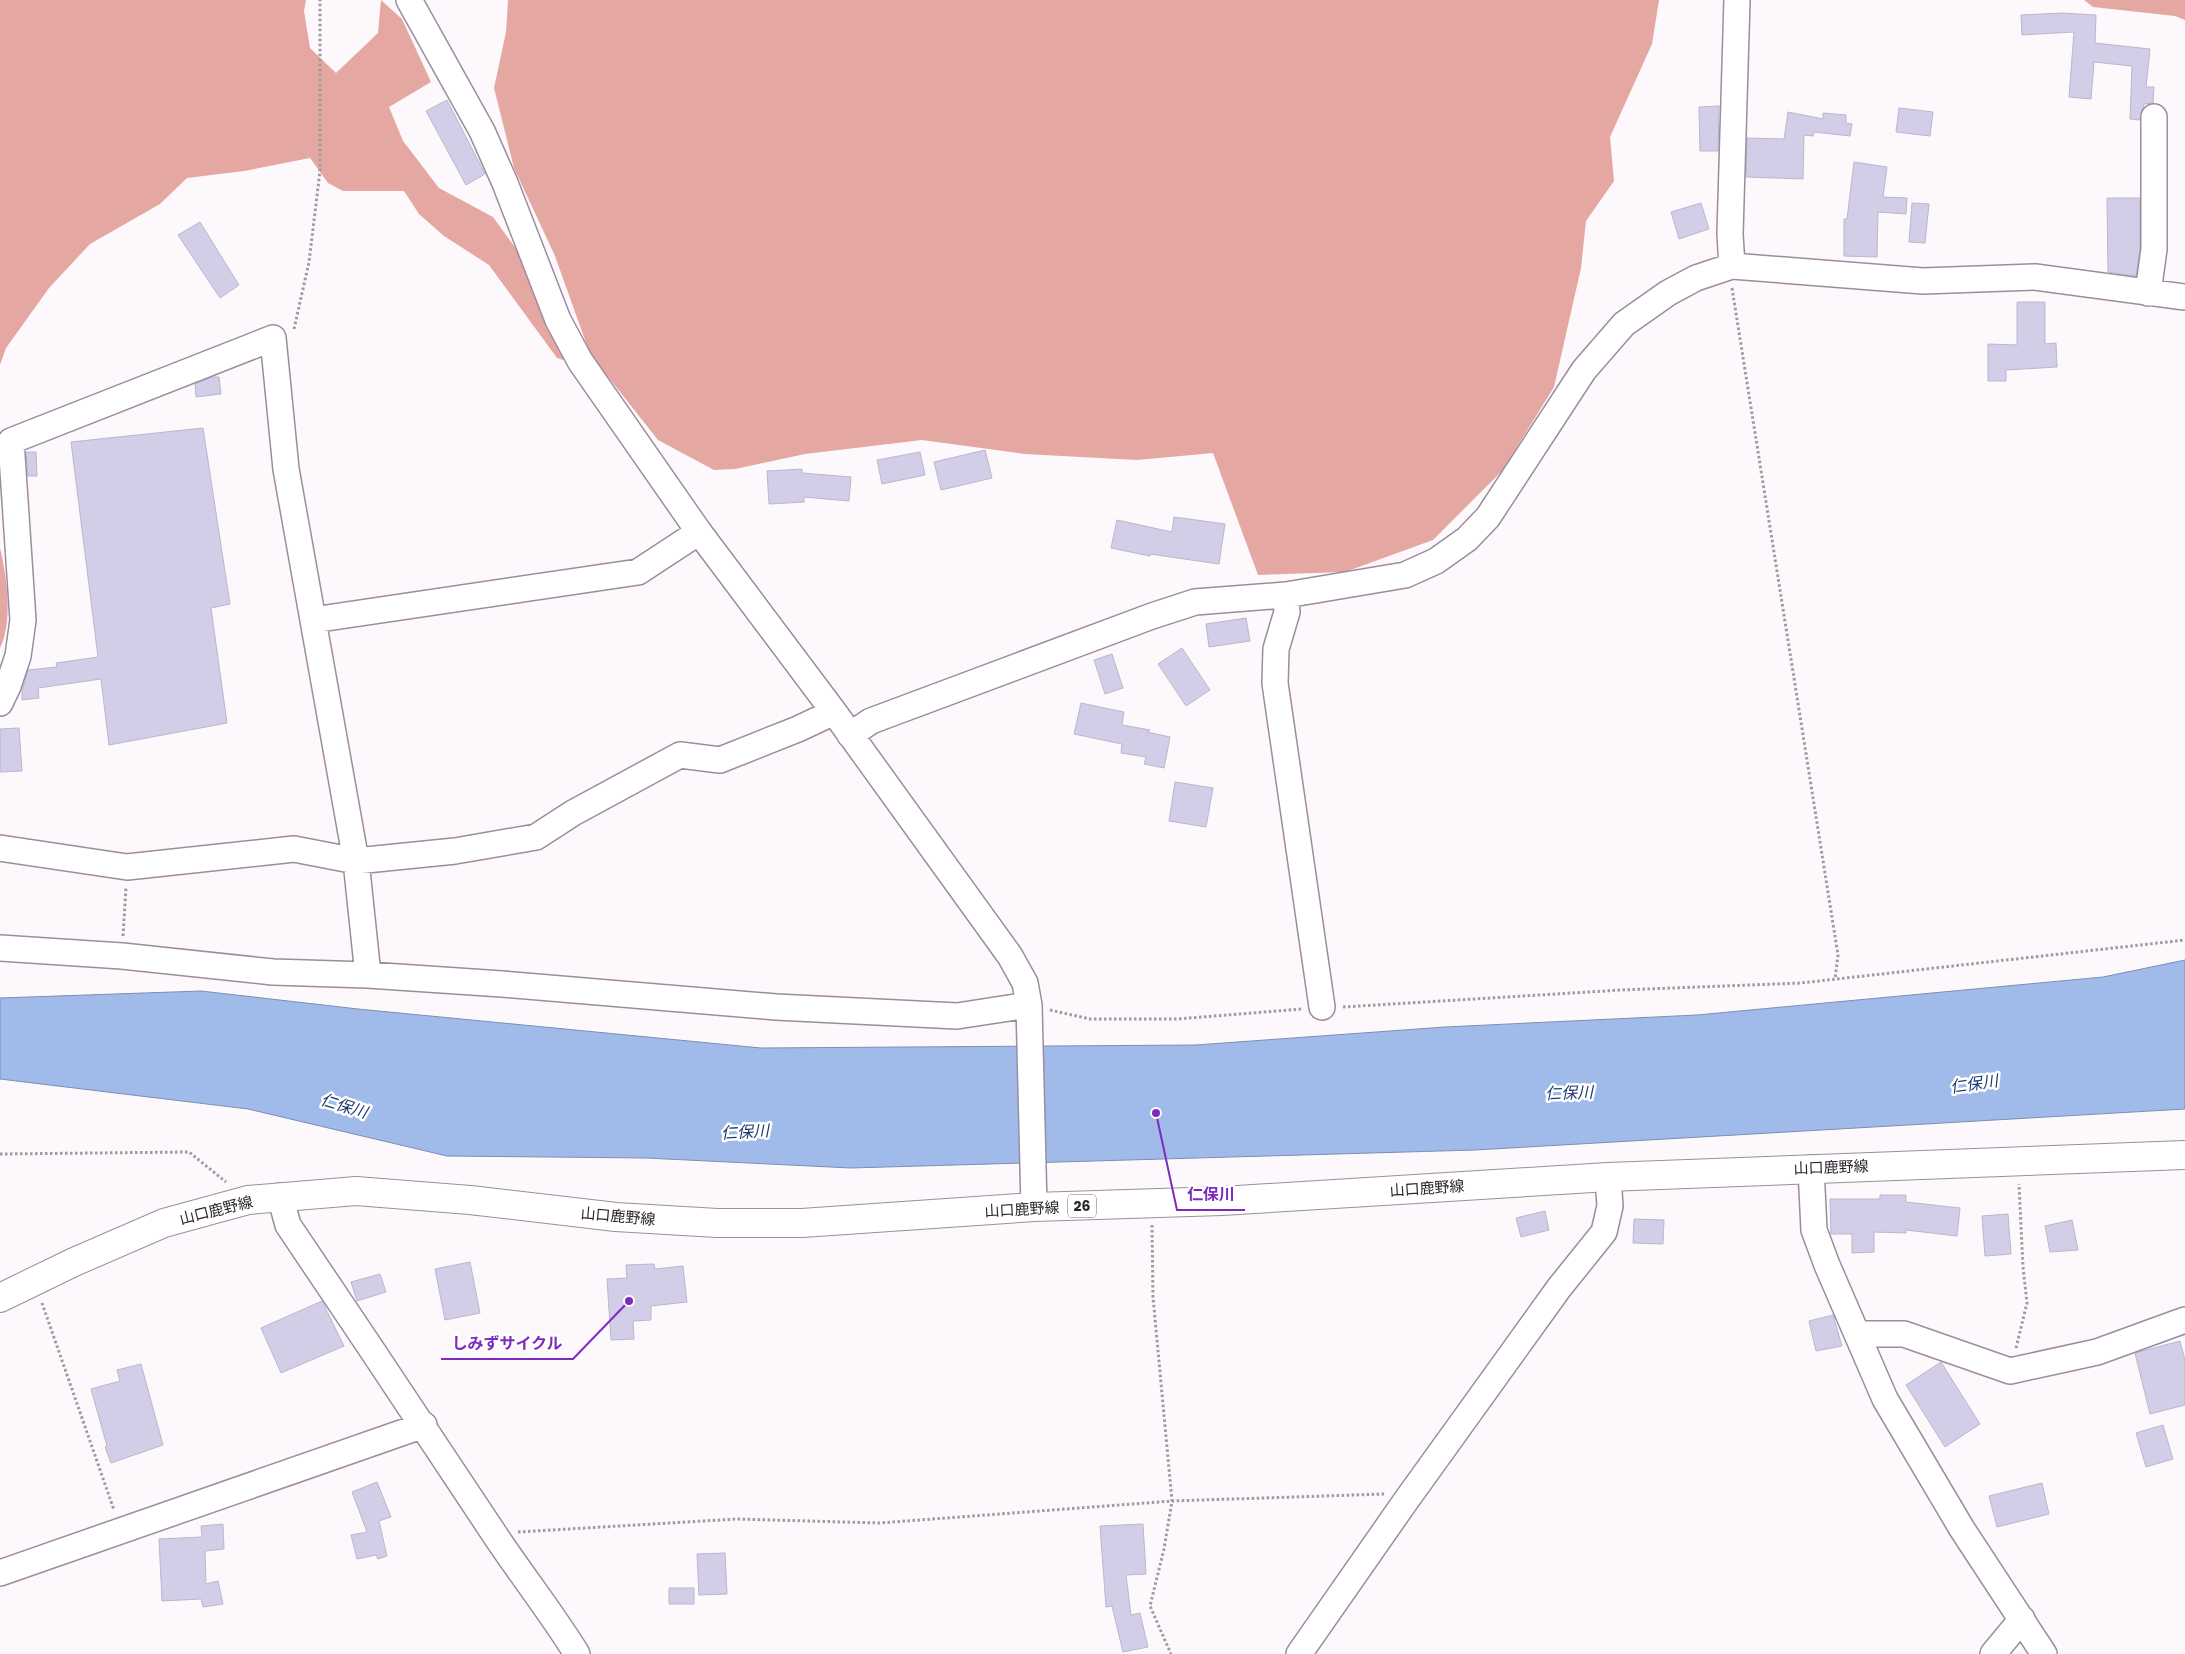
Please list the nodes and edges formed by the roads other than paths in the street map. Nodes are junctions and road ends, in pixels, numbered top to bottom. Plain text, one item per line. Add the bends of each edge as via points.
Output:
1 (409, 0) edge
2 (1737, 0) edge
3 (2154, 118) dead end
4 (1732, 266) junction
5 (2148, 293) junction
6 (2185, 297) edge
7 (699, 532) junction
8 (1286, 595) junction
9 (312, 620) junction
10 (0, 703) edge
11 (834, 712) junction
12 (850, 735) junction
13 (0, 848) edge
14 (356, 861) junction
15 (0, 948) edge
16 (368, 975) junction
17 (1322, 1007) road end
18 (1029, 1010) junction
19 (2185, 1155) edge
20 (1811, 1168) junction
21 (1608, 1177) junction
22 (1034, 1194) junction
23 (280, 1196) junction
24 (0, 1298) edge
25 (2185, 1320) edge
26 (1858, 1334) junction
27 (424, 1425) junction
28 (0, 1573) edge
29 (2022, 1619) junction
30 (577, 1654) edge
31 (1299, 1654) edge
32 (1992, 1654) edge
33 (2044, 1654) edge

1 - 7 street via 482,131 558,320 580,361
2 - 4 street via 1730,234
3 - 5 street via 2154,249
4 - 5 street via 1923,282 2035,277
4 - 8 street via 1696,278 1668,293 1624,324 1584,370 1488,517 1467,539 1436,561 1405,574
5 - 6 street
7 - 9 street via 638,572
7 - 11 street
8 - 12 street via 1195,602 872,721
8 - 17 street via 1286,612 1276,649 1275,683
9 - 10 street via 286,469 274,338 11,441 23,620 18,656
9 - 14 street
11 - 12 street
11 - 14 street via 720,760 680,755 613,790 536,837 455,851
12 - 18 street via 1010,956 1025,983
13 - 14 street via 128,867 294,849
14 - 16 street
15 - 16 street via 122,956 273,972
16 - 18 street via 776,1007 957,1016
18 - 22 street
19 - 20 main road, 山口鹿野線 / 26
20 - 21 main road, 山口鹿野線 / 26
20 - 26 street via 1814,1230
21 - 22 main road, 山口鹿野線 / 26 via 1152,1204
21 - 31 street via 1610,1206 1604,1232 1559,1288
22 - 23 main road, 山口鹿野線 / 26 via 802,1223 717,1223 616,1217 356,1191
23 - 24 main road, 山口鹿野線 / 26 via 248,1200 164,1223
23 - 27 street via 288,1225
25 - 26 street via 2097,1352 2010,1371 1904,1334
26 - 29 street via 1885,1399 1967,1538
27 - 28 street
27 - 30 street
29 - 32 street
29 - 33 street

